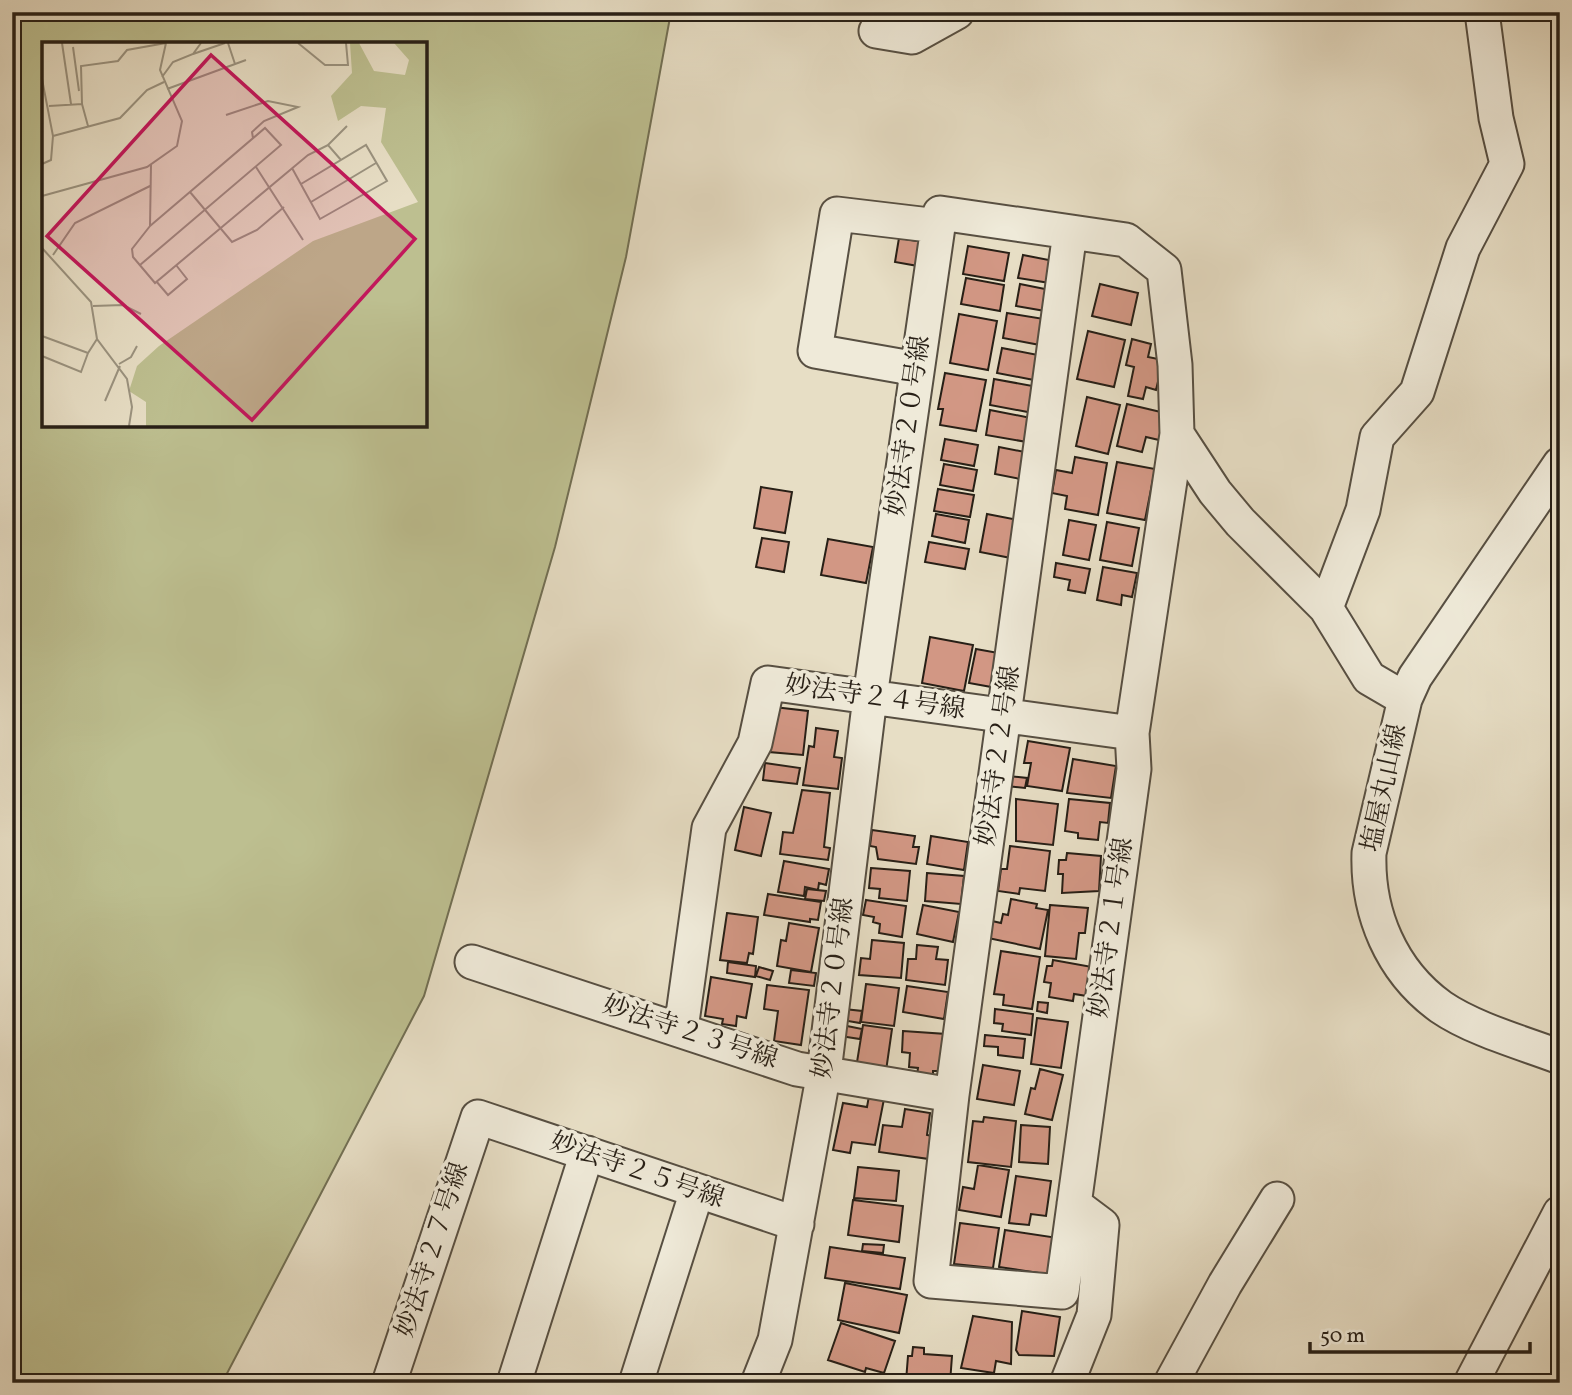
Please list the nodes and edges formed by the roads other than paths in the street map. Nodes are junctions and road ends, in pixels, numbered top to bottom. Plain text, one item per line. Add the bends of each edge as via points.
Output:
1 (957, 12) edge
2 (1482, 12) edge
3 (876, 31) dead end
4 (938, 226) junction
5 (1070, 232) junction
6 (918, 369) junction
7 (1177, 434) junction
8 (1560, 464) edge
9 (1326, 608) junction
10 (870, 697) junction
11 (1405, 699) junction
12 (1004, 716) junction
13 (1132, 733) junction
14 (472, 962) dead end
15 (681, 1029) junction
16 (1560, 1057) edge
17 (824, 1072) junction
18 (952, 1095) junction
19 (478, 1117) joint
20 (587, 1153) junction
21 (697, 1191) junction
22 (1277, 1199) dead end
23 (1074, 1204) junction
24 (1560, 1213) edge
25 (797, 1224) junction
26 (930, 1281) joint
27 (389, 1383) edge
28 (514, 1383) edge
29 (636, 1383) edge
30 (758, 1383) edge
31 (1067, 1383) edge
32 (1171, 1383) edge
33 (1471, 1383) edge

1 - 3 street via 912,37
2 - 9 street via 1507,164 1463,248 1417,392 1377,437 1363,510
4 - 5 street via 940,213
4 - 6 street, 妙法寺２０号線
4 - 6 street via 837,214 815,351
5 - 7 street via 1126,240 1164,270
5 - 12 street, 妙法寺２２号線
6 - 10 street, 妙法寺２０号線
7 - 9 street via 1240,522
7 - 13 street, 妙法寺２１号線
8 - 11 street, 塩屋丸山線 via 1415,677
9 - 11 street via 1369,678
10 - 12 street, 妙法寺２４号線
10 - 15 street, 妙法寺２４号線 via 768,683 755,743 709,828
10 - 17 street, 妙法寺２０号線
11 - 16 street, 塩屋丸山線 via 1369,853 1371,902 1383,937 1415,983 1441,1007
12 - 13 street, 妙法寺２４号線
12 - 18 street, 妙法寺２２号線
13 - 23 street, 妙法寺２１号線 via 1134,769
14 - 15 street, 妙法寺２３号線
15 - 17 street, 妙法寺２３号線 via 797,1069
17 - 18 street, 妙法寺２３号線
17 - 25 street, 妙法寺２０号線
18 - 26 street, 妙法寺２２号線
19 - 20 street, 妙法寺２５号線
19 - 27 street, 妙法寺２７号線
20 - 21 street, 妙法寺２５号線
20 - 28 street
21 - 25 street, 妙法寺２５号線
21 - 29 street
22 - 32 street
23 - 26 street, 妙法寺２１号線 via 1062,1292
23 - 31 street via 1102,1225 1094,1315
24 - 33 street
25 - 30 street, 妙法寺２０号線 via 775,1340

